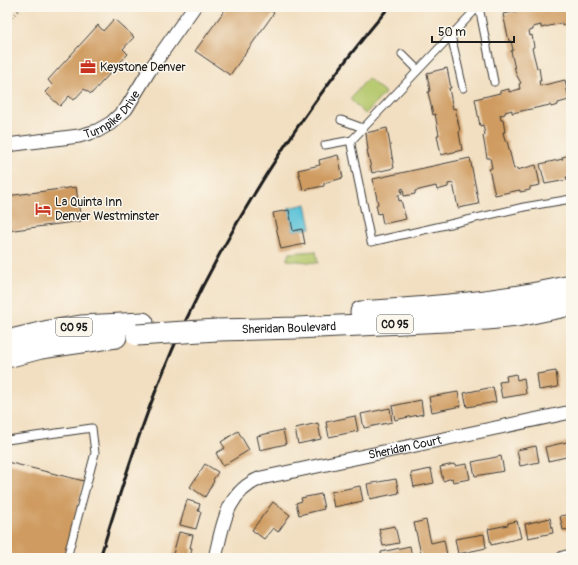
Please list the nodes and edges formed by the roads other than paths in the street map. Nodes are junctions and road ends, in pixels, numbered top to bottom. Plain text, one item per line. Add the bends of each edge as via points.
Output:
1 (194, 7) edge
2 (478, 7) edge
3 (451, 35) junction
4 (402, 54) dead end
5 (418, 70) junction
6 (494, 82) dead end
7 (463, 88) dead end
8 (341, 120) dead end
9 (363, 128) junction
10 (352, 140) junction
11 (7, 145) edge
12 (325, 145) dead end
13 (571, 199) edge
14 (571, 286) edge
15 (571, 305) edge
16 (220, 323) junction
17 (140, 329) junction
18 (7, 341) edge
19 (7, 357) edge
20 (571, 412) edge
21 (7, 440) edge
22 (571, 556) edge
23 (67, 558) edge
24 (214, 558) edge
25 (563, 558) edge

1 - 11 street, Turnpike Drive via 126,109 111,123 97,131 79,136
2 - 3 lane
2 - 6 lane
3 - 5 lane
3 - 7 lane
4 - 5 lane
5 - 9 lane
8 - 9 lane
9 - 10 lane
10 - 12 lane
10 - 13 lane via 371,242 524,207
14 - 16 main road, Sheridan Boulevard / CO 95 via 540,294 438,306
15 - 16 main road, Sheridan Boulevard / CO 95 via 487,319 297,328
16 - 17 main road, Sheridan Boulevard / CO 95
17 - 18 main road, Sheridan Boulevard / CO 95 via 81,326
17 - 19 main road, Sheridan Boulevard / CO 95
20 - 24 street, Sheridan Court via 254,480 241,489 226,513
21 - 23 lane via 92,428 95,453
22 - 25 street

